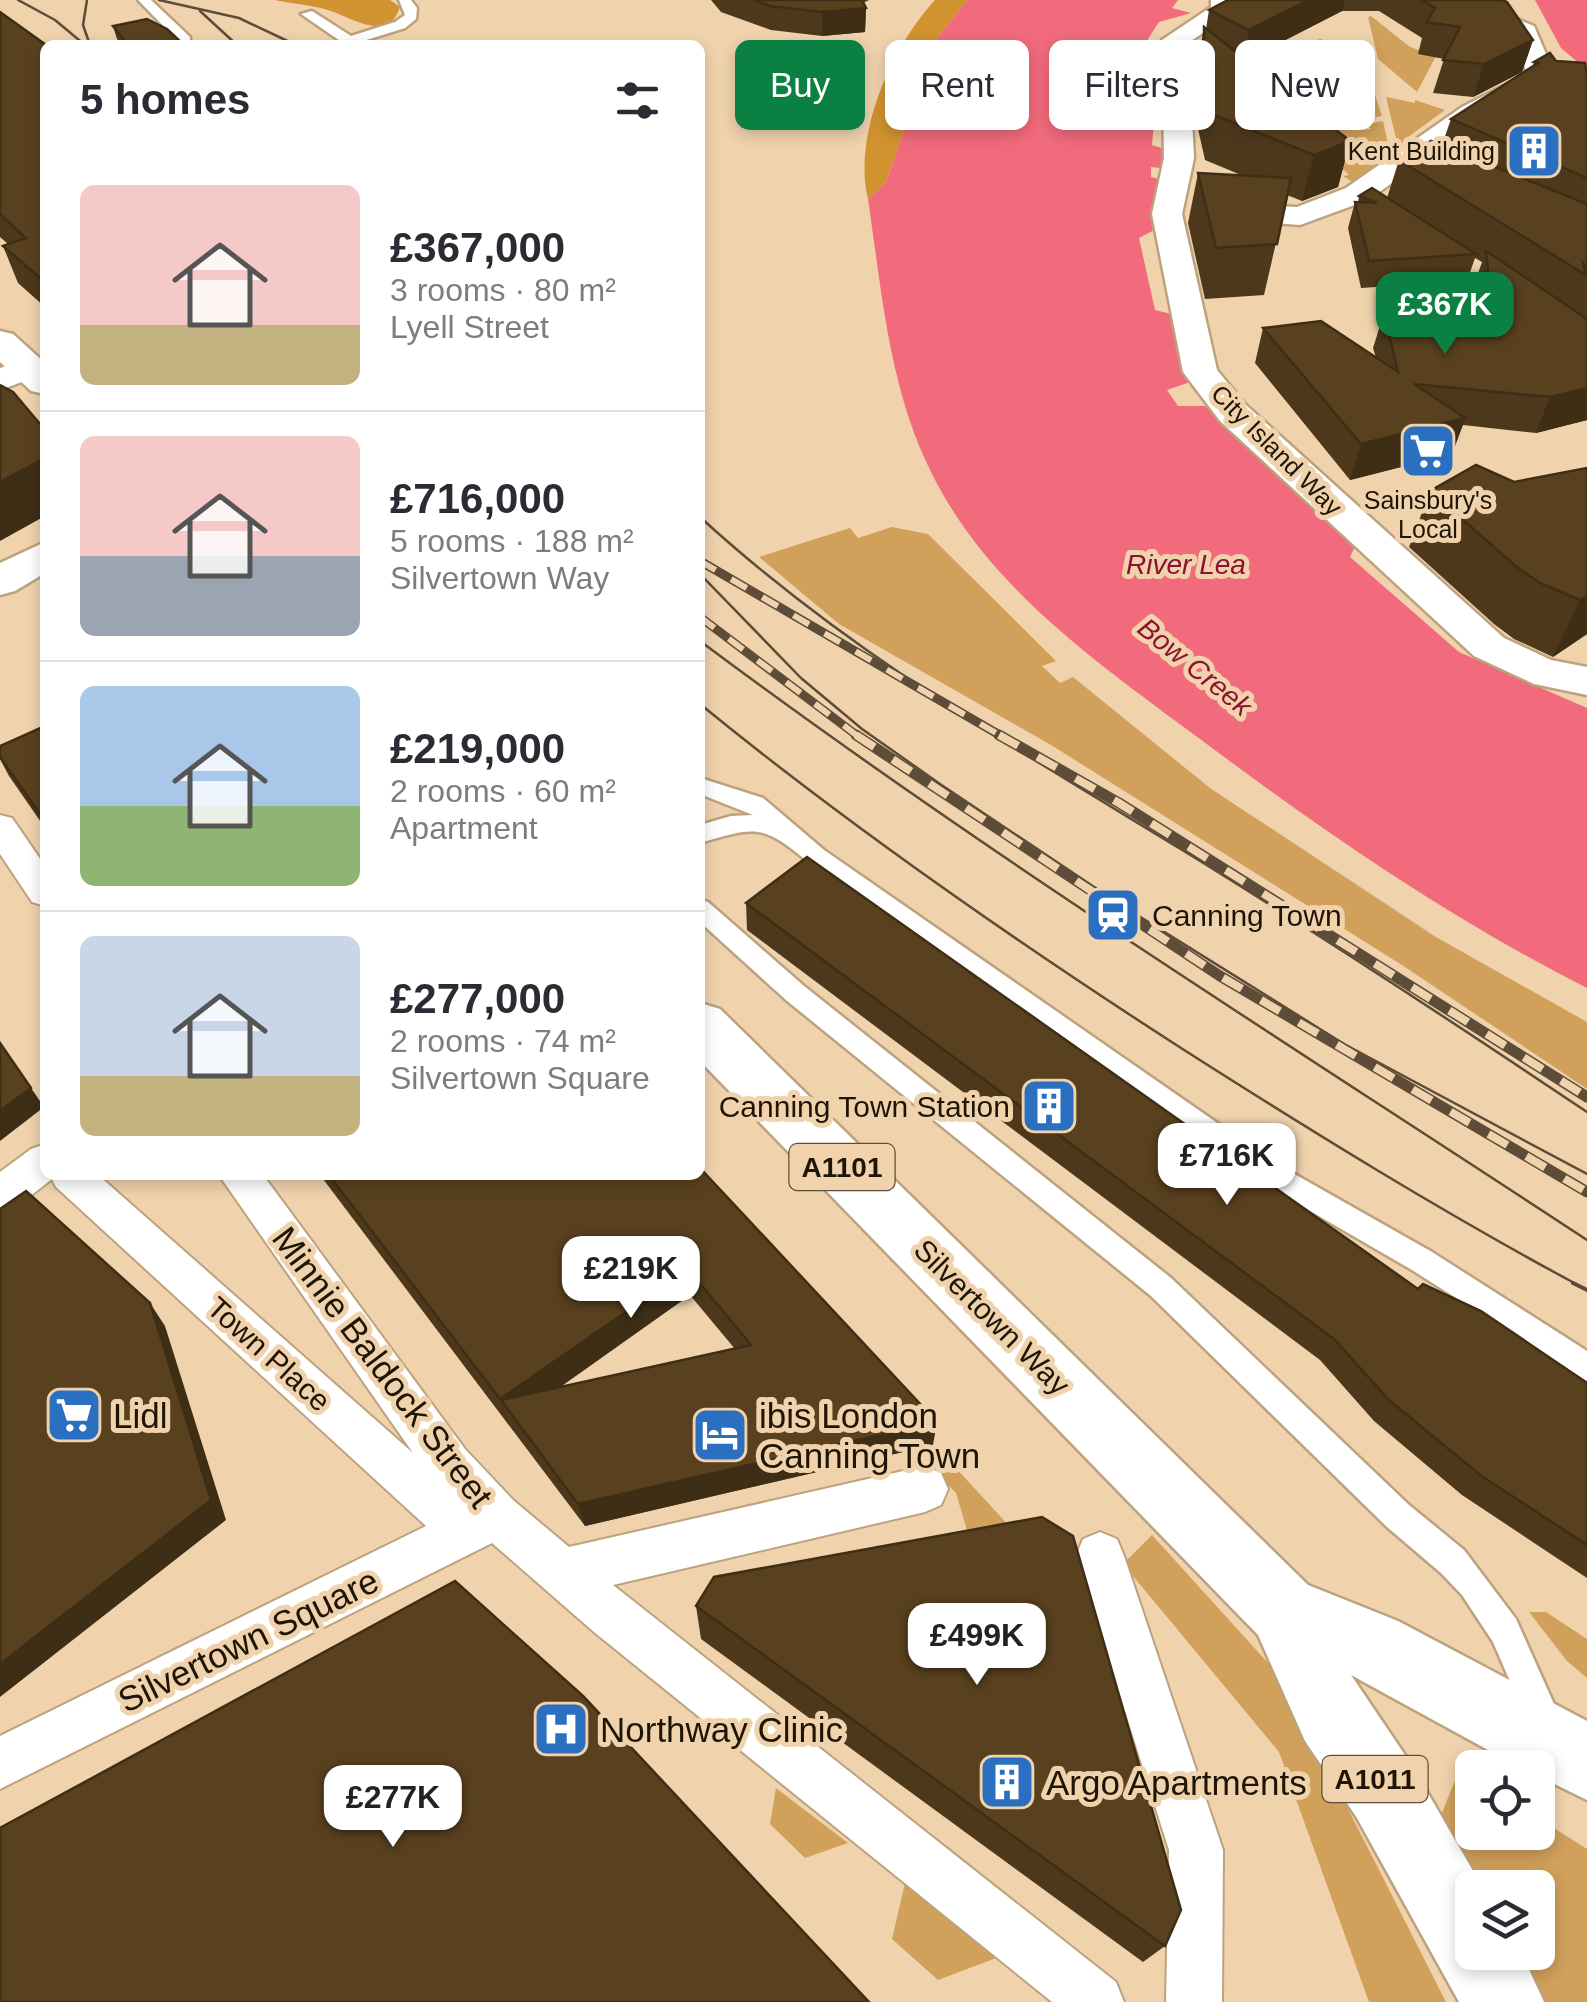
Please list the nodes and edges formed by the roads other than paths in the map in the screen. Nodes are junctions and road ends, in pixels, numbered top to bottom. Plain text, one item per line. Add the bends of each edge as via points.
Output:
1 (405, 0) edge
2 (1224, 0) edge
3 (1448, 0) edge
4 (148, 4) edge
5 (308, 14) dead end
6 (139, 17) edge
7 (185, 40) edge
8 (349, 40) edge
9 (362, 40) edge
10 (1408, 162) junction
11 (1443, 178) edge
12 (1168, 209) junction
13 (0, 342) edge
14 (25, 377) edge
15 (40, 559) edge
16 (0, 581) edge
17 (1587, 681) edge
18 (705, 788) edge
19 (0, 827) edge
20 (784, 829) junction
21 (705, 833) edge
22 (40, 885) edge
23 (705, 913) edge
24 (705, 1030) edge
25 (40, 1164) edge
26 (76, 1180) edge
27 (243, 1180) edge
28 (0, 1194) edge
29 (1587, 1367) edge
30 (925, 1489) dead end
31 (482, 1524) junction
32 (1100, 1556) dead end
33 (561, 1573) junction
34 (1283, 1610) junction
35 (1570, 1752) edge
36 (0, 1763) edge
37 (1455, 1916) edge
38 (1485, 1970) edge
39 (1096, 2002) edge
40 (1194, 2002) edge
41 (1503, 2002) edge

1 - 9 lane via 410,16
2 - 12 street, City Island Way via 1224,10 1175,40 1179,158
3 - 10 street via 1525,32 1540,75 1472,113
4 - 6 lane
4 - 7 lane
5 - 8 lane
10 - 11 street
10 - 12 street via 1370,202 1300,221
12 - 17 street, City Island Way via 1200,372 1233,413 1490,647 1524,666
13 - 14 main road
15 - 16 main road
18 - 20 lane via 754,804
19 - 22 street
20 - 21 lane via 735,823
20 - 29 lane via 1265,1171
23 - 35 lane via 794,993 1161,1287 1398,1516 1442,1548 1491,1604
24 - 34 main road, Silvertown Way / A1101
25 - 28 street
26 - 31 street, Town Place
27 - 31 street, Minnie Baldock Street via 449,1465
30 - 33 street
31 - 33 street, Minnie Baldock Street
31 - 36 street, Silvertown Square
32 - 40 street via 1196,1850
33 - 39 street, Minnie Baldock Street
34 - 35 main road, Silvertown Way via 1372,1647
34 - 37 main road, Silvertown Way / A1011 via 1331,1715 1384,1791
38 - 41 main road, Silvertown Way / A1011

